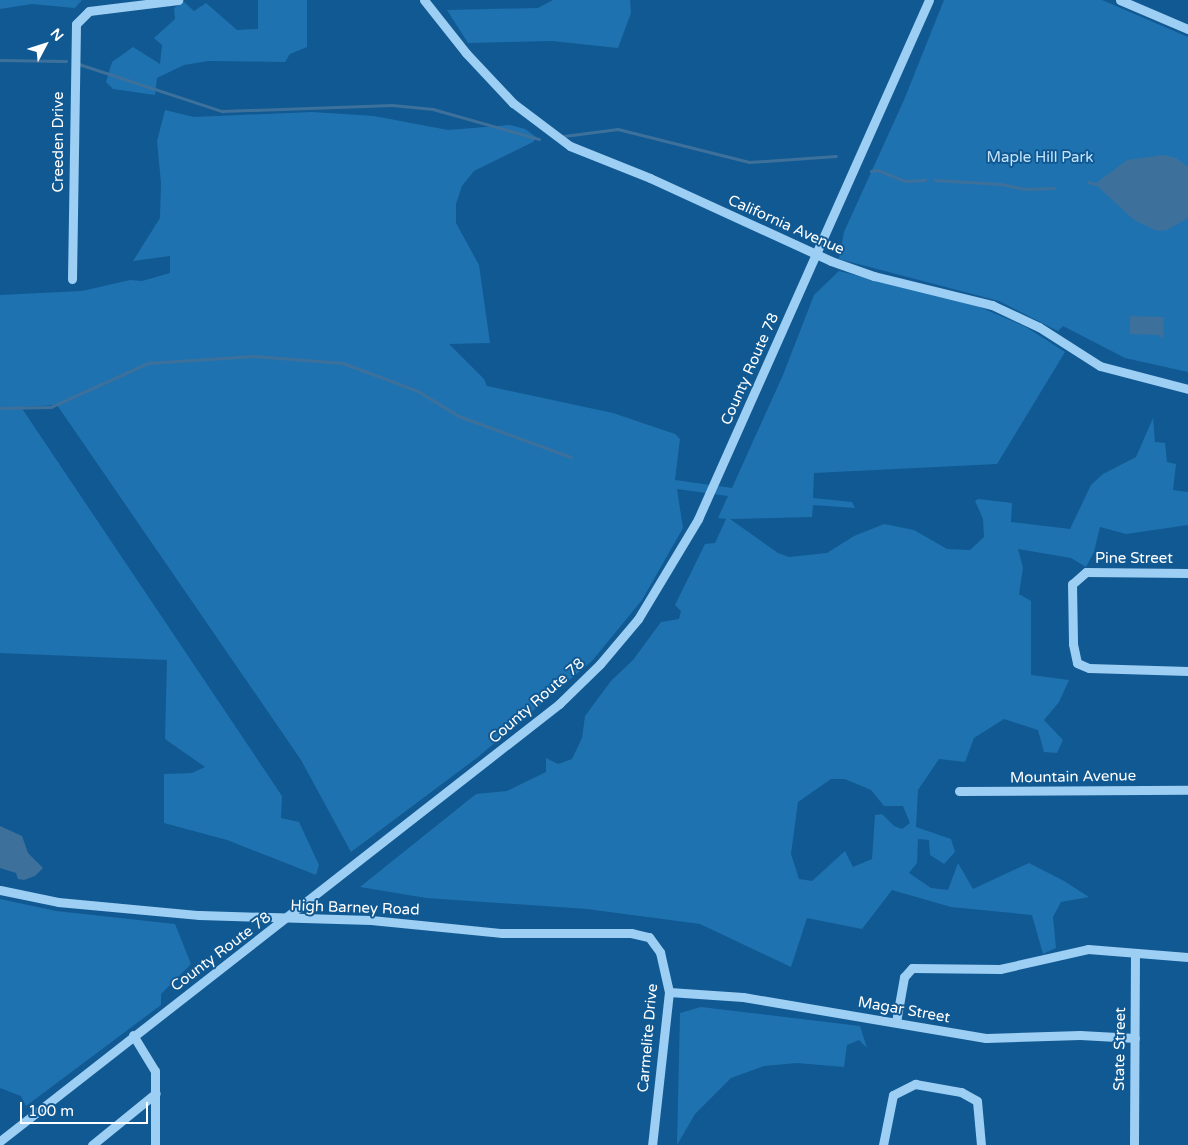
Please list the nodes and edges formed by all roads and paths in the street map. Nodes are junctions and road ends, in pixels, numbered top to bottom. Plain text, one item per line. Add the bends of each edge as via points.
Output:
1 (178, 0) edge
2 (424, 0) edge
3 (929, 0) edge
4 (1120, 0) edge
5 (1188, 29) edge
6 (816, 254) junction
7 (72, 279) dead end
8 (1188, 389) edge
9 (1188, 573) edge
10 (1188, 671) edge
11 (1188, 790) edge
12 (959, 791) dead end
13 (0, 890) edge
14 (286, 919) junction
15 (650, 938) joint
16 (1135, 954) junction
17 (1188, 957) edge
18 (669, 992) junction
19 (896, 1022) junction
20 (133, 1035) junction
21 (1136, 1038) junction
22 (156, 1093) junction
23 (0, 1140) edge
24 (92, 1145) edge
25 (155, 1145) edge
26 (652, 1145) edge
27 (883, 1145) edge
28 (981, 1145) edge
29 (1134, 1145) edge

1 - 7 street, Creeden Drive via 89,11 76,24
2 - 6 street, California Avenue via 486,75 530,118 556,138 584,154 650,178
3 - 6 street, County Route 78
4 - 5 street
6 - 8 street, California Avenue via 874,276 987,304 1039,327 1100,366
6 - 14 street, County Route 78 via 698,519 638,619 600,664 559,704
9 - 10 street, Pine Street via 1080,575 1072,584 1073,644 1078,664 1089,668
11 - 12 street, Mountain Avenue
13 - 14 street, High Barney Road via 58,902
14 - 15 street, High Barney Road via 372,920 526,934 631,933
14 - 20 street, County Route 78
15 - 18 street, Carmelite Drive via 660,952
16 - 17 street
16 - 19 street via 1088,949 1000,969 912,968 904,977
16 - 21 street, State Street
18 - 19 street, Magar Street via 742,997
18 - 26 street, Carmelite Drive
19 - 21 street, Magar Street via 986,1038
20 - 22 street via 152,1062
20 - 23 street, County Route 78
21 - 29 street, State Street
22 - 24 street
22 - 25 street
27 - 28 street via 893,1095 915,1084 961,1092 977,1101

